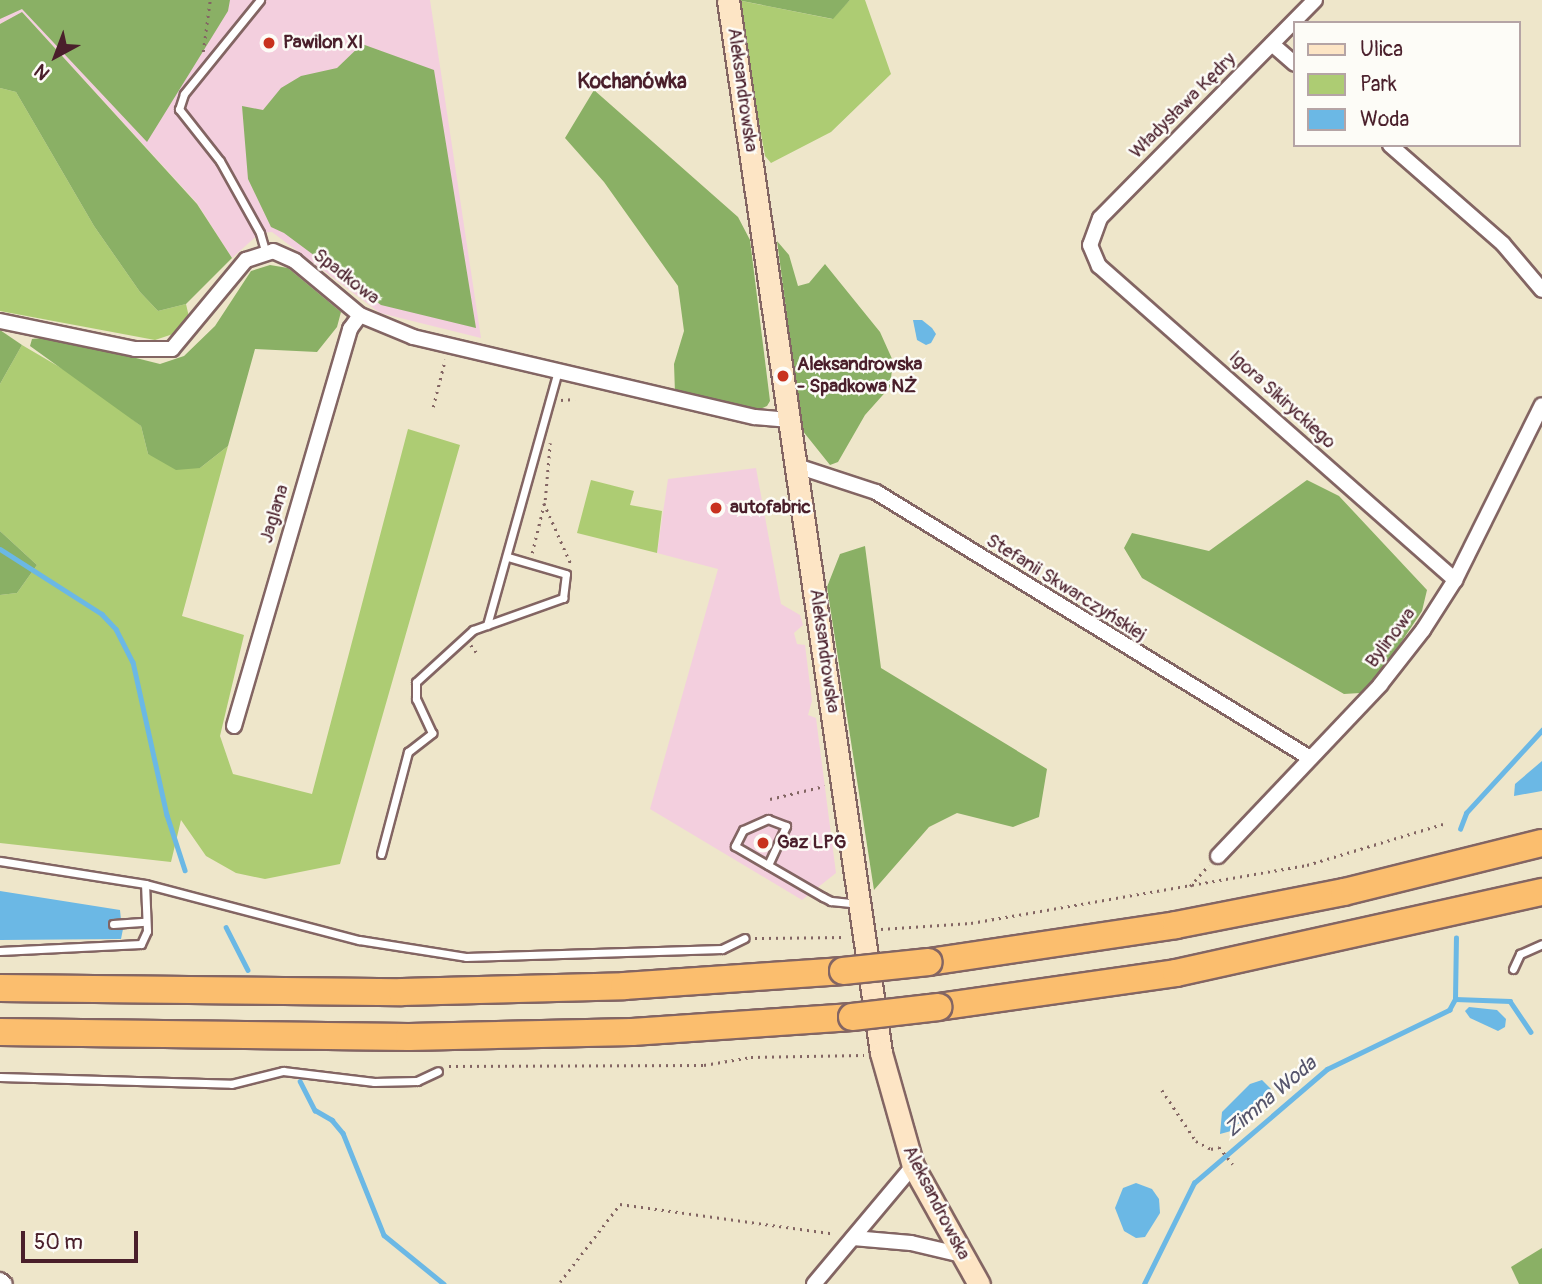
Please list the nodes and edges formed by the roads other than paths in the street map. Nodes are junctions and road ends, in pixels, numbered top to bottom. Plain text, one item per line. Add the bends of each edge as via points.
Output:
1 (260, 0) edge
2 (728, 0) edge
3 (1315, 0) edge
4 (1294, 21) edge
5 (1294, 21) edge
6 (1272, 44) junction
7 (1294, 63) edge
8 (1393, 147) edge
9 (1090, 245) joint
10 (265, 251) junction
11 (1542, 290) edge
12 (360, 315) junction
13 (0, 321) edge
14 (558, 369) junction
15 (1542, 405) edge
16 (790, 420) junction
17 (797, 466) junction
18 (508, 557) junction
19 (1455, 580) junction
20 (486, 625) junction
21 (234, 726) dead end
22 (1310, 758) junction
23 (1542, 843) edge
24 (381, 854) dead end
25 (1218, 856) road end
26 (0, 861) edge
27 (768, 865) junction
28 (145, 884) junction
29 (1542, 892) edge
30 (859, 904) junction
31 (145, 922) junction
32 (113, 925) dead end
33 (745, 938) road end
34 (1542, 944) edge
35 (0, 951) edge
36 (1513, 969) dead end
37 (0, 988) edge
38 (0, 1032) edge
39 (438, 1071) road end
40 (0, 1077) edge
41 (913, 1166) junction
42 (853, 1238) junction
43 (962, 1255) junction
44 (0, 1280) edge
45 (5, 1284) edge
46 (814, 1284) edge
47 (979, 1284) edge

1 - 10 lane via 179,109 220,161 260,233
2 - 16 main road, Aleksandrowska
3 - 4 street, Władysława Kędry
5 - 6 street, Władysława Kędry
6 - 7 street
6 - 9 street, Władysława Kędry via 1100,218
8 - 11 street via 1503,244
9 - 19 street, Igora Sikiryckiego via 1100,265
10 - 12 street, Spadkowa via 295,261
10 - 13 street via 246,260 172,349 135,349
12 - 14 street, Spadkowa via 449,345
12 - 21 street, Jaglana via 346,342
14 - 16 street, Spadkowa via 755,417
14 - 18 lane
15 - 19 street, Bylinowa
16 - 17 main road, Aleksandrowska
17 - 22 street, Stefanii Skwarczyńskiej via 876,492
17 - 30 main road, Aleksandrowska
18 - 20 lane
18 - 20 lane via 566,574 563,598
19 - 22 street, Bylinowa via 1380,685
20 - 24 lane via 473,630 416,682 416,699 432,733 408,752
22 - 25 street, Bylinowa
23 - 37 highway, bridge via 1344,892 1212,918 843,971 624,986 402,992
26 - 28 lane
27 - 27 lane via 735,846 743,830 768,819 786,826
27 - 30 lane via 831,901
28 - 31 lane
28 - 33 lane via 359,940 466,957 723,949
29 - 38 highway, bridge via 1176,973 852,1017 632,1032 409,1037
30 - 41 main road, Aleksandrowska via 881,1053
31 - 32 lane
31 - 35 lane via 141,944
34 - 36 lane via 1520,954
39 - 40 lane via 417,1081 374,1082 283,1071 231,1084
41 - 42 street
41 - 43 main road, Aleksandrowska
42 - 43 street via 911,1243
42 - 46 street
43 - 47 main road, Aleksandrowska
44 - 45 street

